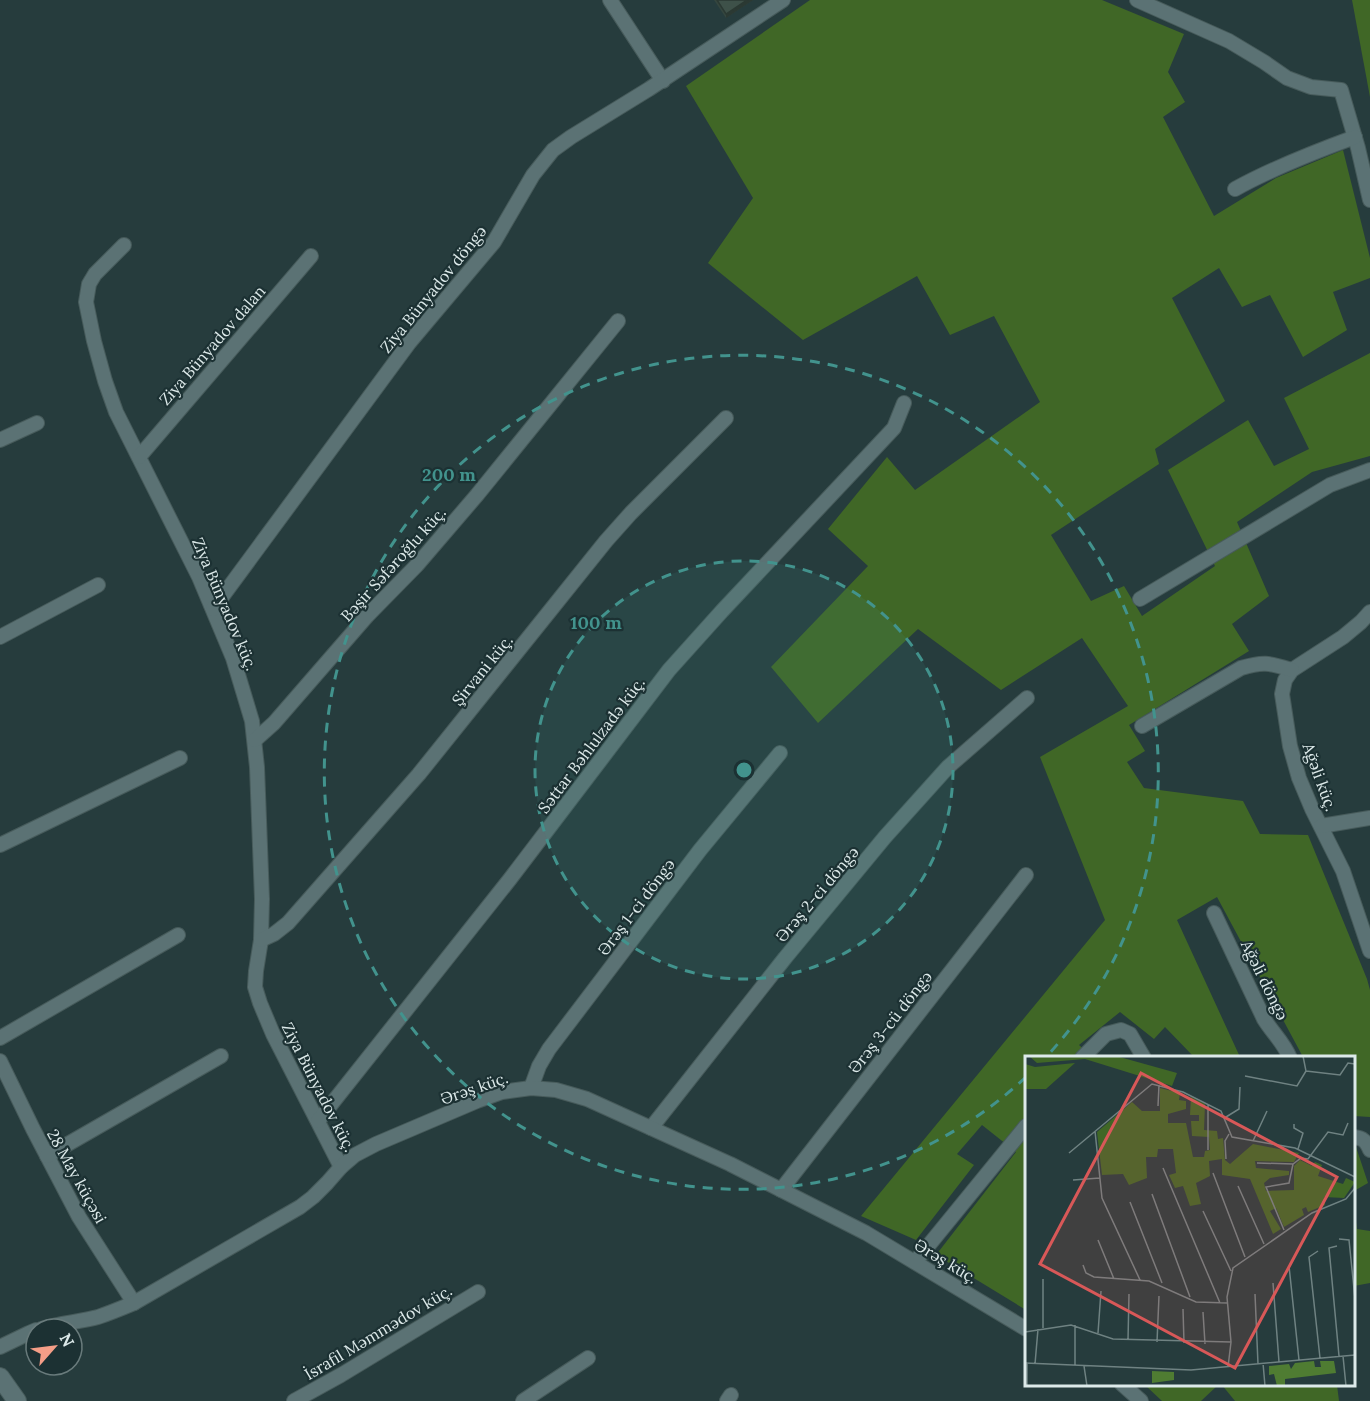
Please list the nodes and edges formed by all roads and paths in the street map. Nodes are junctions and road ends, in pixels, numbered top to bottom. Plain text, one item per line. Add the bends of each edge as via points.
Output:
1 (610, 0) edge
2 (783, 0) edge
3 (1137, 0) edge
4 (663, 81) junction
5 (1355, 137) junction
6 (1235, 189) dead end
7 (1370, 200) edge
8 (123, 245) dead end
9 (311, 256) dead end
10 (618, 321) dead end
11 (904, 403) dead end
12 (726, 418) dead end
13 (37, 423) dead end
14 (0, 440) edge
15 (139, 457) junction
16 (1370, 470) edge
17 (98, 585) dead end
18 (1140, 599) dead end
19 (213, 609) junction
20 (1370, 612) edge
21 (0, 637) edge
22 (1292, 670) junction
23 (1027, 698) dead end
24 (1142, 726) dead end
25 (255, 740) junction
26 (780, 753) dead end
27 (180, 758) dead end
28 (1370, 818) edge
29 (1321, 826) junction
30 (0, 845) edge
31 (1026, 875) dead end
32 (1214, 913) dead end
33 (178, 935) dead end
34 (261, 940) junction
35 (1370, 951) edge
36 (0, 1038) edge
37 (221, 1056) dead end
38 (1085, 1056) edge
39 (1143, 1056) edge
40 (1289, 1056) edge
41 (0, 1061) edge
42 (531, 1088) junction
43 (318, 1121) junction
44 (1025, 1127) edge
45 (651, 1128) junction
46 (1355, 1137) edge
47 (1370, 1150) edge
48 (47, 1156) junction
49 (341, 1167) junction
50 (781, 1190) junction
51 (915, 1262) junction
52 (478, 1292) dead end
53 (134, 1303) junction
54 (84, 1320) edge
55 (1025, 1328) edge
56 (24, 1335) edge
57 (0, 1347) edge
58 (588, 1358) dead end
59 (0, 1377) edge
60 (1124, 1386) edge
61 (16, 1401) edge
62 (294, 1401) edge
63 (524, 1401) edge
64 (1141, 1401) edge

1 - 4 street
2 - 4 street, Ziya Bünyadov döngə
3 - 5 street via 1229,41 1287,78 1311,87 1341,90
4 - 19 street, Ziya Bünyadov döngə via 553,150 533,175 494,242 409,342
5 - 6 street
5 - 7 street
8 - 15 street, Ziya Bünyadov küç. via 95,274 86,302 105,381
9 - 15 street, Ziya Bünyadov dalan
10 - 25 street, Bəşir Səfəroğlu küç. via 417,565
11 - 43 street, Səttar Bəhlulzadə küç. via 894,428 669,670
12 - 34 street, Şirvani küç. via 606,541 419,774 288,922
13 - 14 street
15 - 19 street, Ziya Bünyadov küç.
16 - 18 street via 1330,485
17 - 21 street
19 - 25 street, Ziya Bünyadov küç. via 233,658
20 - 22 street via 1343,637
22 - 24 street via 1270,663 1241,668
22 - 29 street, Ağəli küç. via 1282,694 1290,746 1299,778
23 - 45 street, Ərəş 2-ci döngə via 948,767 885,837
25 - 34 street, Ziya Bünyadov küç.
26 - 42 street, Ərəş 1-ci döngə via 700,850 549,1049
27 - 30 street
28 - 29 street
29 - 35 street, Ağəli küç. via 1343,871
31 - 50 street, Ərəş 3-cü döngə
32 - 40 street, Ağəli döngə via 1264,1019
33 - 36 street
34 - 43 street, Ziya Bünyadov küç. via 255,987 260,1003
37 - 48 street
38 - 39 street via 1106,1034 1121,1030 1130,1034
41 - 48 street, 28 May küçəsi
42 - 45 street, Ərəş küç. via 587,1099
42 - 49 street, Ərəş küç. via 477,1101 376,1144
43 - 49 street, Ziya Bünyadov küç.
44 - 51 street
45 - 50 street, Ərəş küç.
46 - 47 street via 1367,1143
48 - 53 street, 28 May küçəsi via 79,1217
49 - 53 street, Ərəş küç. via 300,1207
50 - 51 street, Ərəş küç.
51 - 55 street, Ərəş küç.
52 - 62 street, İsrafil Məmmədov küç.
53 - 54 street, Ərəş küç.
56 - 57 street
58 - 63 street
59 - 61 street
60 - 64 street

